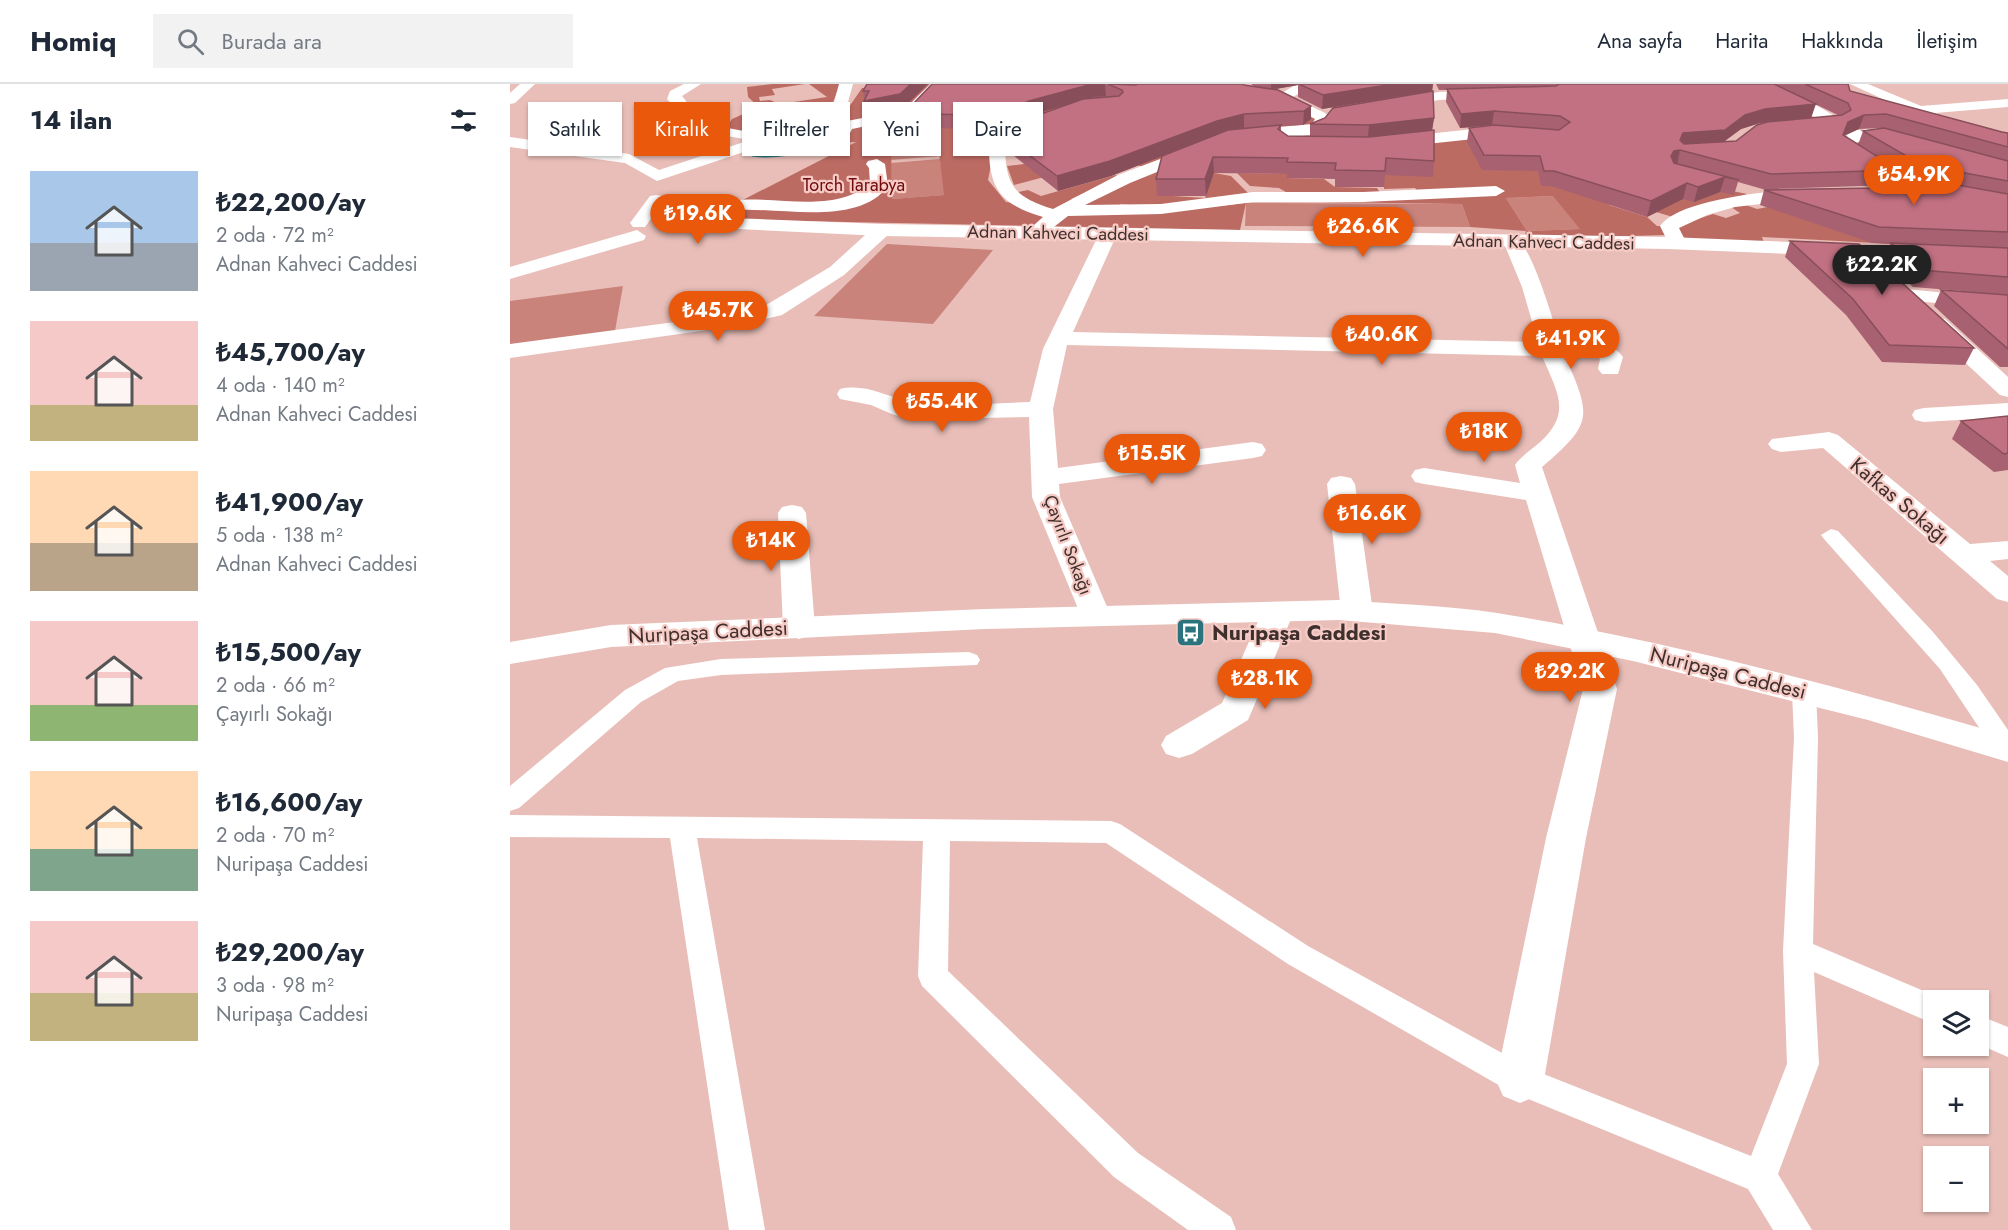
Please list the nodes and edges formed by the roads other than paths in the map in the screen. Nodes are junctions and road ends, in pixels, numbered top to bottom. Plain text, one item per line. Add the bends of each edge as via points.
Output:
1 (528, 84) edge
2 (694, 84) edge
3 (846, 84) edge
4 (938, 84) edge
5 (1308, 84) edge
6 (1755, 84) edge
7 (1857, 84) edge
8 (1951, 91) dead end
9 (1509, 94) edge
10 (510, 99) edge
11 (841, 102) edge
12 (2008, 104) edge
13 (1976, 105) junction
14 (1376, 107) edge
15 (1918, 110) junction
16 (2008, 110) edge
17 (1343, 112) edge
18 (1056, 114) edge
19 (1321, 116) junction
20 (1837, 122) junction
21 (850, 124) edge
22 (1808, 124) edge
23 (1533, 134) edge
24 (742, 135) edge
25 (1859, 136) junction
26 (510, 142) edge
27 (2008, 142) edge
28 (1316, 143) edge
29 (1377, 144) edge
30 (1209, 146) junction
31 (1918, 146) edge
32 (742, 148) edge
33 (874, 164) dead end
34 (657, 176) junction
35 (1724, 184) edge
36 (1496, 191) dead end
37 (1823, 194) edge
38 (1858, 194) edge
39 (1764, 195) junction
40 (656, 200) junction
41 (1058, 213) junction
42 (657, 228) junction
43 (882, 230) junction
44 (1034, 233) junction
45 (1108, 234) junction
46 (1512, 241) junction
47 (1678, 244) junction
48 (1858, 250) junction
49 (2008, 257) edge
50 (510, 273) edge
51 (1906, 295) junction
52 (2008, 305) edge
53 (1059, 338) junction
54 (1551, 349) junction
55 (510, 351) edge
56 (1610, 369) dead end
57 (2008, 390) edge
58 (849, 394) dead end
59 (1041, 409) junction
60 (2008, 410) edge
61 (1924, 415) dead end
62 (1781, 444) dead end
63 (1253, 450) dead end
64 (1424, 476) dead end
65 (1045, 478) junction
66 (1341, 484) dead end
67 (1537, 494) junction
68 (792, 513) dead end
69 (1831, 536) dead end
70 (2008, 550) edge
71 (1964, 554) junction
72 (2008, 592) edge
73 (1278, 612) junction
74 (1357, 612) junction
75 (1095, 616) junction
76 (799, 628) junction
77 (1586, 641) junction
78 (510, 653) edge
79 (969, 660) dead end
80 (1804, 692) junction
81 (1179, 745) dead end
82 (2008, 749) edge
83 (510, 801) edge
84 (510, 826) edge
85 (681, 828) junction
86 (937, 830) junction
87 (1798, 951) junction
88 (1923, 1005) edge
89 (1989, 1034) edge
90 (2008, 1042) edge
91 (1520, 1080) junction
92 (1760, 1177) junction
93 (747, 1230) edge
94 (1218, 1230) edge
95 (1794, 1230) edge

1 - 10 street
2 - 24 street via 675,94 674,99 687,111 681,121 685,125
3 - 11 street
4 - 21 street via 909,113
5 - 19 street via 1277,96
6 - 20 street
7 - 15 street
8 - 13 street
9 - 14 street via 1439,96
12 - 13 street
13 - 15 street
13 - 16 street
15 - 27 street
17 - 19 street
18 - 41 street via 1011,129 997,138 996,158 1008,195 1022,206
19 - 30 street via 1324,117 1320,124 1306,130 1244,135
20 - 22 street
20 - 25 street
23 - 29 street via 1492,132
25 - 31 street via 1880,135
25 - 38 street via 1849,141 1848,149 1915,187 1899,193
26 - 34 street via 629,159
28 - 30 street
30 - 41 street via 1095,192
32 - 34 street
33 - 42 street via 879,186 860,198 822,206 736,206
34 - 40 street
35 - 39 street
36 - 41 street via 1253,197 1161,209
37 - 39 street
39 - 47 street via 1686,216 1669,226
40 - 42 street
40 - 42 street
41 - 44 street
42 - 43 street, Adnan Kahveci Caddesi via 719,225
42 - 50 street
43 - 44 street, Adnan Kahveci Caddesi
43 - 55 street via 837,271 774,310 736,320
44 - 45 street, Adnan Kahveci Caddesi
45 - 46 street, Adnan Kahveci Caddesi
45 - 53 street, Çayırlı Sokağı
46 - 47 street, Adnan Kahveci Caddesi
46 - 54 street
47 - 48 street, Adnan Kahveci Caddesi
48 - 49 street, Adnan Kahveci Caddesi
48 - 51 street
51 - 52 street
51 - 57 street
53 - 54 street
53 - 59 street, Çayırlı Sokağı
54 - 56 street via 1600,349 1612,357
54 - 67 street via 1571,398 1574,417 1564,436 1528,465
58 - 59 street via 878,399 894,408 924,412
59 - 65 street, Çayırlı Sokağı
60 - 61 street
62 - 71 street, Kafkas Sokağı via 1829,440
63 - 65 street
64 - 67 street
65 - 75 street, Çayırlı Sokağı via 1046,497
66 - 74 street
67 - 77 street
68 - 76 street
69 - 82 lane via 1946,658
70 - 71 street
71 - 72 street, Kafkas Sokağı
73 - 74 street, Nuripaşa Caddesi
73 - 75 street, Nuripaşa Caddesi
73 - 81 street via 1236,711
74 - 77 street, Nuripaşa Caddesi via 1495,623
75 - 76 street, Nuripaşa Caddesi
76 - 78 street, Nuripaşa Caddesi via 611,636
77 - 80 street, Nuripaşa Caddesi
77 - 91 street via 1600,689 1566,838
79 - 83 lane via 721,667 673,674 633,696
80 - 82 street, Nuripaşa Caddesi
80 - 87 lane via 1806,738
84 - 85 lane
85 - 86 lane
85 - 93 lane
86 - 91 lane via 1111,832 1298,955
86 - 94 lane via 933,976 1126,1165
87 - 88 lane
87 - 92 lane via 1803,1064
89 - 90 lane
91 - 92 lane
92 - 95 lane

